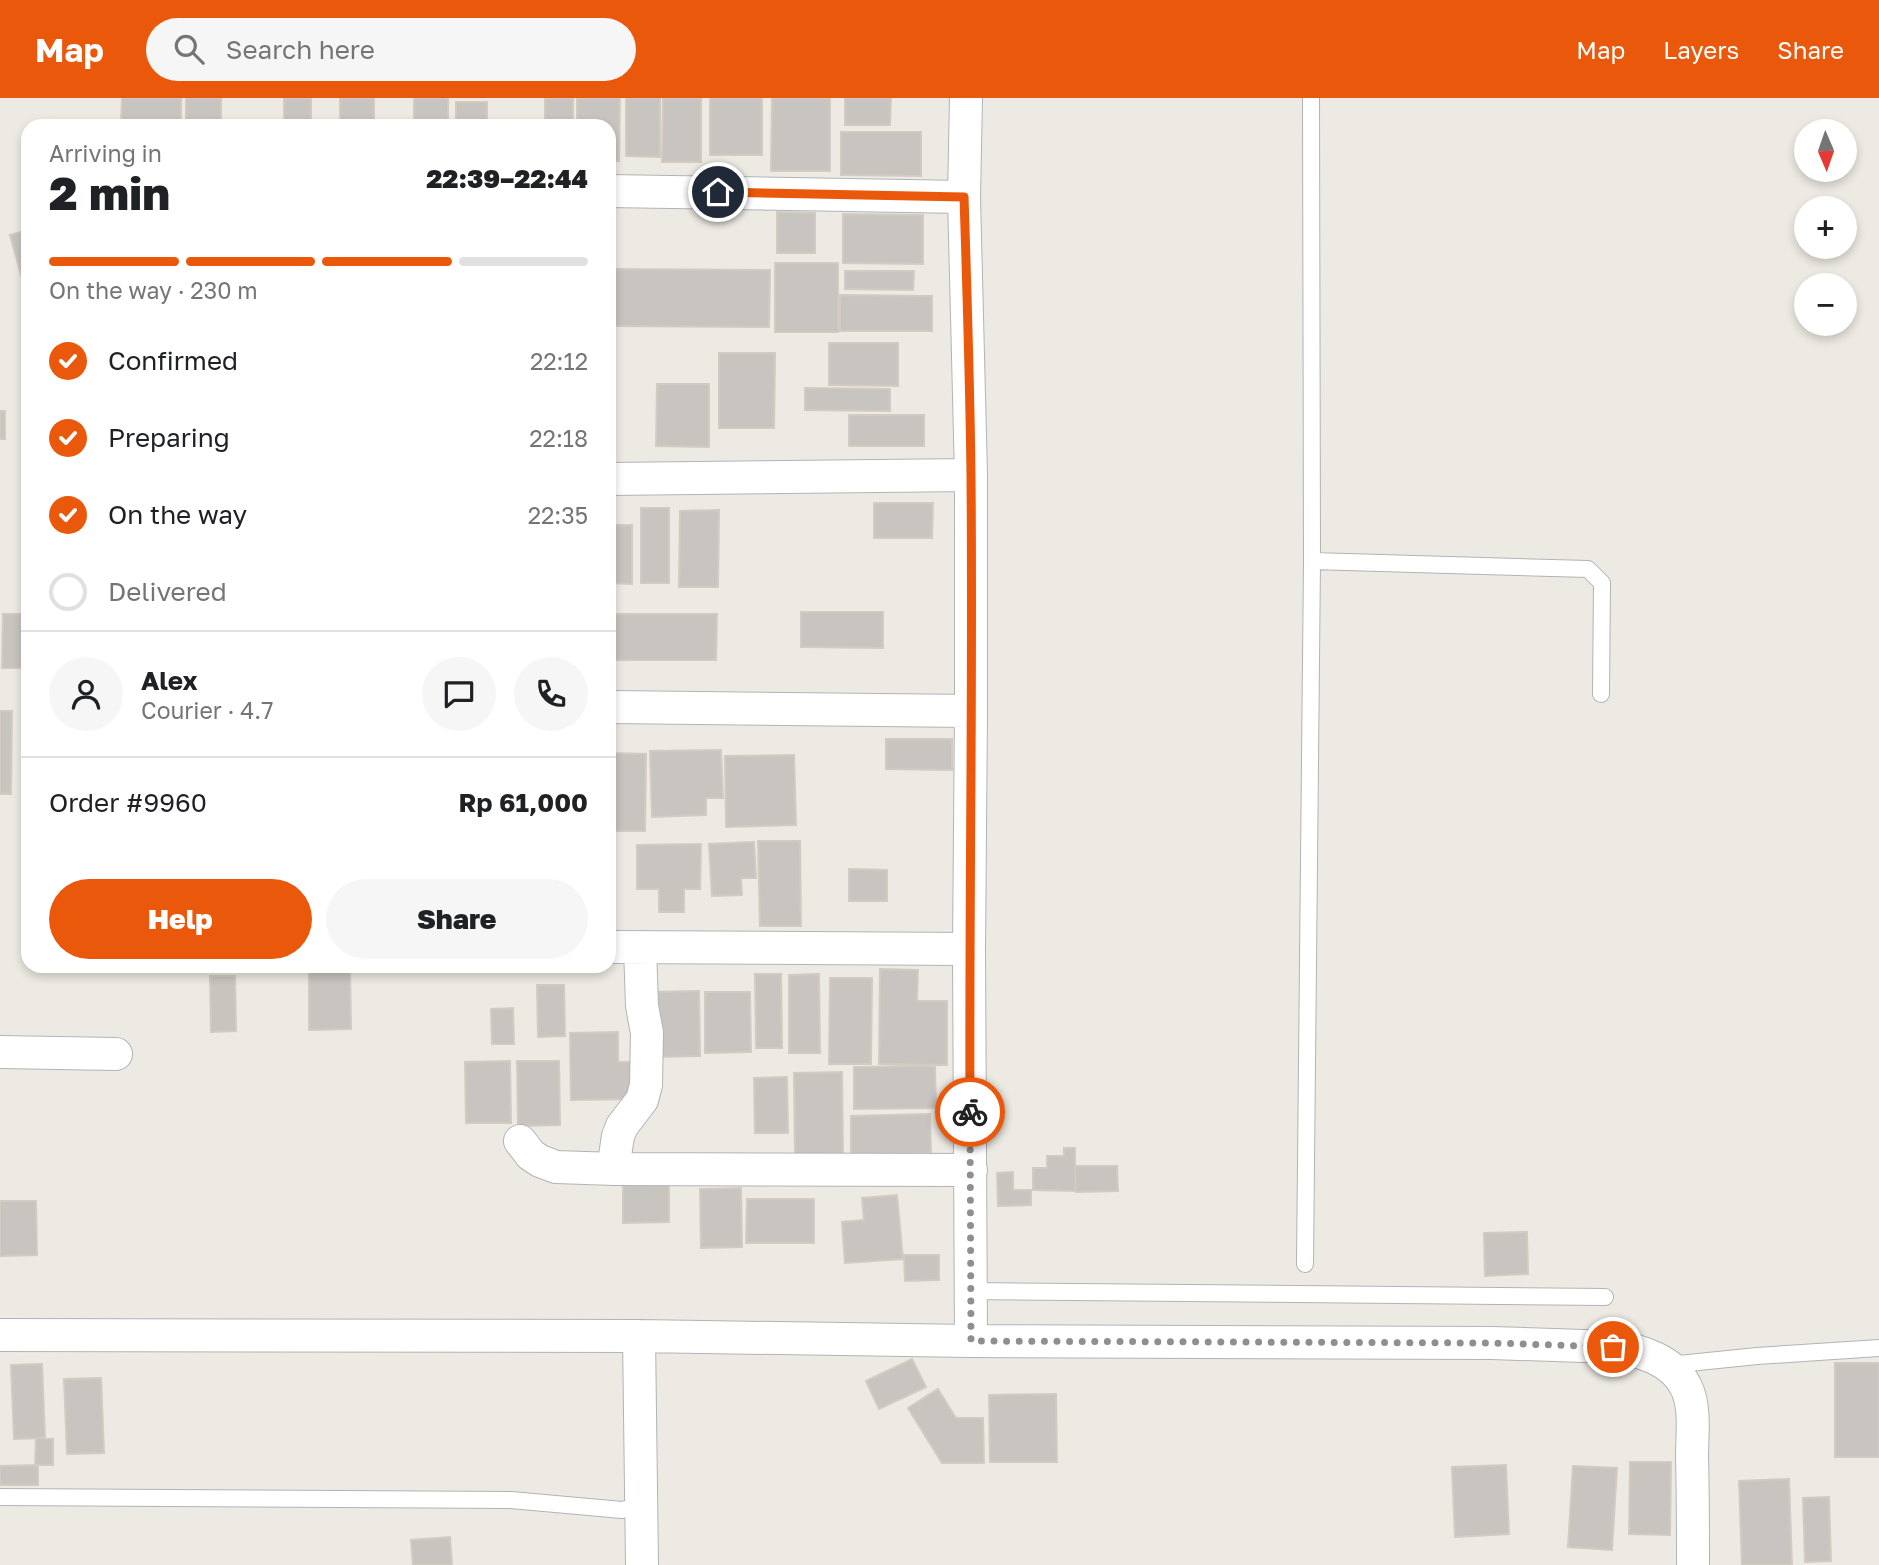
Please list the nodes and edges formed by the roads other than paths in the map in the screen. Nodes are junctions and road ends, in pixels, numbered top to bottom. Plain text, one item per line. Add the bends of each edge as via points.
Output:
1 (966, 98) edge
2 (1311, 98) edge
3 (616, 191) edge
4 (964, 197) junction
5 (971, 475) junction
6 (616, 479) edge
7 (1312, 561) junction
8 (1601, 694) dead end
9 (616, 707) edge
10 (971, 711) junction
11 (616, 947) edge
12 (640, 947) junction
13 (969, 949) junction
14 (0, 1052) edge
15 (116, 1054) dead end
16 (520, 1142) dead end
17 (615, 1169) junction
18 (971, 1170) junction
19 (1305, 1264) dead end
20 (971, 1291) junction
21 (1605, 1297) dead end
22 (0, 1335) edge
23 (639, 1336) junction
24 (971, 1341) junction
25 (1879, 1348) edge
26 (1666, 1366) junction
27 (0, 1497) edge
28 (641, 1501) junction
29 (642, 1565) edge
30 (1693, 1565) edge

1 - 4 street
2 - 7 lane
3 - 4 street
4 - 5 street
5 - 6 street
5 - 10 street
7 - 8 lane via 1588,569 1602,583
7 - 19 lane
9 - 10 street
10 - 13 street
11 - 12 street
12 - 13 street
12 - 17 street via 646,1085 642,1100 618,1136
13 - 18 street
14 - 15 street
16 - 17 street via 531,1155 556,1167
17 - 18 street
18 - 20 street
20 - 21 lane
20 - 24 street
22 - 23 street
23 - 24 street
23 - 28 street
24 - 26 street via 1600,1346 1643,1353
25 - 26 lane
26 - 30 street via 1685,1385 1689,1396
27 - 28 lane via 511,1500 622,1510
28 - 29 street

